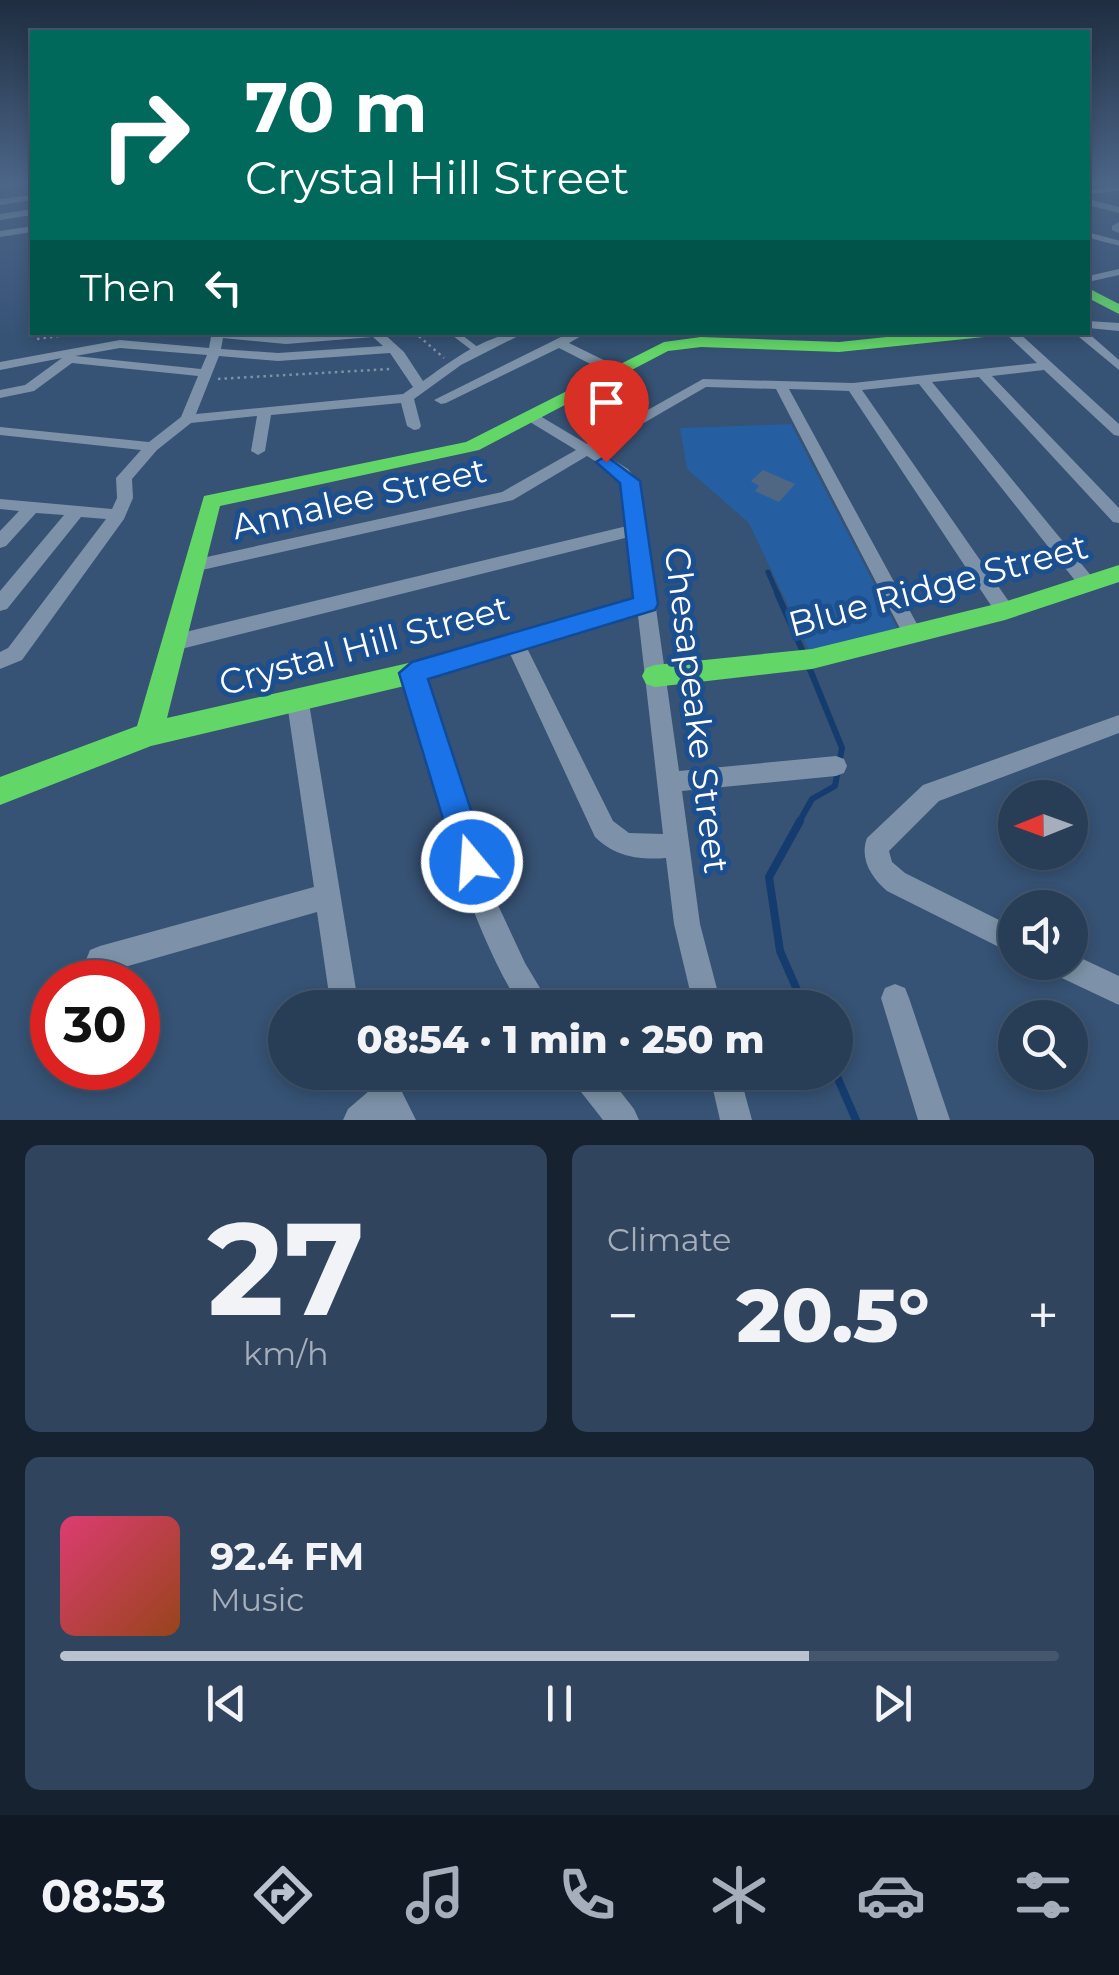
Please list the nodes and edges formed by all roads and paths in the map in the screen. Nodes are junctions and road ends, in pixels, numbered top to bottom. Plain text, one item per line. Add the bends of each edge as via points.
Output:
1 (1090, 236) edge
2 (1119, 244) edge
3 (1119, 272) edge
4 (1090, 279) edge
5 (1090, 293) edge
6 (1119, 310) edge
7 (1119, 318) edge
8 (1090, 326) edge
9 (1090, 327) edge
10 (1119, 327) edge
11 (1090, 332) edge
12 (67, 335) edge
13 (216, 335) joint
14 (350, 335) edge
15 (378, 335) edge
16 (417, 335) edge
17 (456, 335) edge
18 (514, 335) edge
19 (577, 335) edge
20 (955, 335) edge
21 (1013, 335) edge
22 (37, 339) dead end
23 (563, 344) junction
24 (393, 349) junction
25 (479, 352) junction
26 (214, 354) junction
27 (68, 357) junction
28 (452, 365) junction
29 (0, 366) edge
30 (1049, 366) junction
31 (1119, 366) edge
32 (409, 368) junction
33 (617, 372) junction
34 (983, 374) junction
35 (203, 376) junction
36 (922, 380) junction
37 (780, 384) junction
38 (420, 388) junction
39 (853, 388) junction
40 (0, 394) edge
41 (407, 398) junction
42 (441, 400) dead end
43 (265, 412) junction
44 (530, 416) junction
45 (187, 419) junction
46 (414, 426) dead end
47 (0, 431) edge
48 (1119, 432) edge
49 (152, 447) junction
50 (258, 451) dead end
51 (589, 451) junction
52 (0, 504) edge
53 (34, 505) junction
54 (77, 510) junction
55 (118, 515) junction
56 (1119, 518) edge
57 (636, 530) junction
58 (0, 542) edge
59 (193, 566) junction
60 (1119, 572) edge
61 (1086, 583) junction
62 (0, 604) edge
63 (646, 604) junction
64 (1005, 611) junction
65 (912, 635) junction
66 (173, 642) junction
67 (515, 643) junction
68 (0, 661) edge
69 (412, 673) junction
70 (656, 676) junction
71 (298, 703) junction
72 (1119, 724) edge
73 (149, 734) junction
74 (836, 766) dead end
75 (670, 782) junction
76 (0, 791) edge
77 (678, 846) junction
78 (329, 896) junction
79 (998, 933) edge
80 (100, 960) dead end
81 (1088, 976) edge
82 (342, 990) edge
83 (525, 990) edge
84 (704, 990) edge
85 (1119, 991) edge
86 (895, 998) dead end
87 (600, 1090) edge
88 (728, 1090) edge
89 (388, 1096) edge
90 (359, 1120) edge
91 (623, 1120) edge
92 (736, 1120) edge
93 (934, 1120) edge

1 - 2 lane
3 - 4 street
5 - 6 street
7 - 8 street
9 - 10 street
11 - 31 street
12 - 22 path
13 - 14 street
13 - 26 street
15 - 24 street
16 - 28 path
17 - 25 lane
18 - 25 street
19 - 23 street
20 - 33 street via 839,347 680,344
21 - 30 street
23 - 33 street
23 - 42 street
24 - 26 street via 290,357
24 - 32 street
25 - 28 street
26 - 27 street via 120,344
26 - 35 street
27 - 29 street
27 - 35 street
27 - 40 street via 29,388
28 - 38 street
30 - 34 street, Annalee Street
30 - 48 street
32 - 35 path
32 - 38 street
33 - 44 street
34 - 36 street, Annalee Street
34 - 56 street
35 - 45 street
36 - 39 street, Annalee Street
36 - 61 street
37 - 39 street, Annalee Street
37 - 51 street, Annalee Street via 703,383
37 - 65 street
38 - 41 street
39 - 64 street
41 - 43 street
41 - 46 street
43 - 45 street
43 - 50 street
44 - 51 street, Chesapeake Street
44 - 59 street via 452,452 210,500
45 - 49 street
47 - 49 street
49 - 55 street via 121,484
51 - 57 street, Chesapeake Street via 630,481
51 - 59 street, Annalee Street via 507,496
52 - 53 street
53 - 54 street
53 - 58 street
54 - 55 street
54 - 62 street
55 - 68 street via 15,654
57 - 63 street, Chesapeake Street
57 - 66 street
59 - 66 street
60 - 61 street, Blue Ridge Street
61 - 64 street, Blue Ridge Street
63 - 67 street, Crystal Hill Street
63 - 70 street, Chesapeake Street
64 - 65 street, Blue Ridge Street
65 - 70 street, Blue Ridge Street via 803,660
66 - 73 street
67 - 69 street, Crystal Hill Street
67 - 77 street via 604,829 616,843 633,848
69 - 71 street, Crystal Hill Street
69 - 83 street via 484,900
70 - 75 street, Chesapeake Street
71 - 73 street, Crystal Hill Street
71 - 78 street
72 - 79 street via 931,793 876,847 880,869 896,882
73 - 76 street, Crystal Hill Street
74 - 75 street
75 - 77 street, Chesapeake Street
77 - 84 street, Chesapeake Street
78 - 80 street
78 - 82 street
81 - 85 street
86 - 93 street
87 - 91 street
88 - 92 street
89 - 90 street

